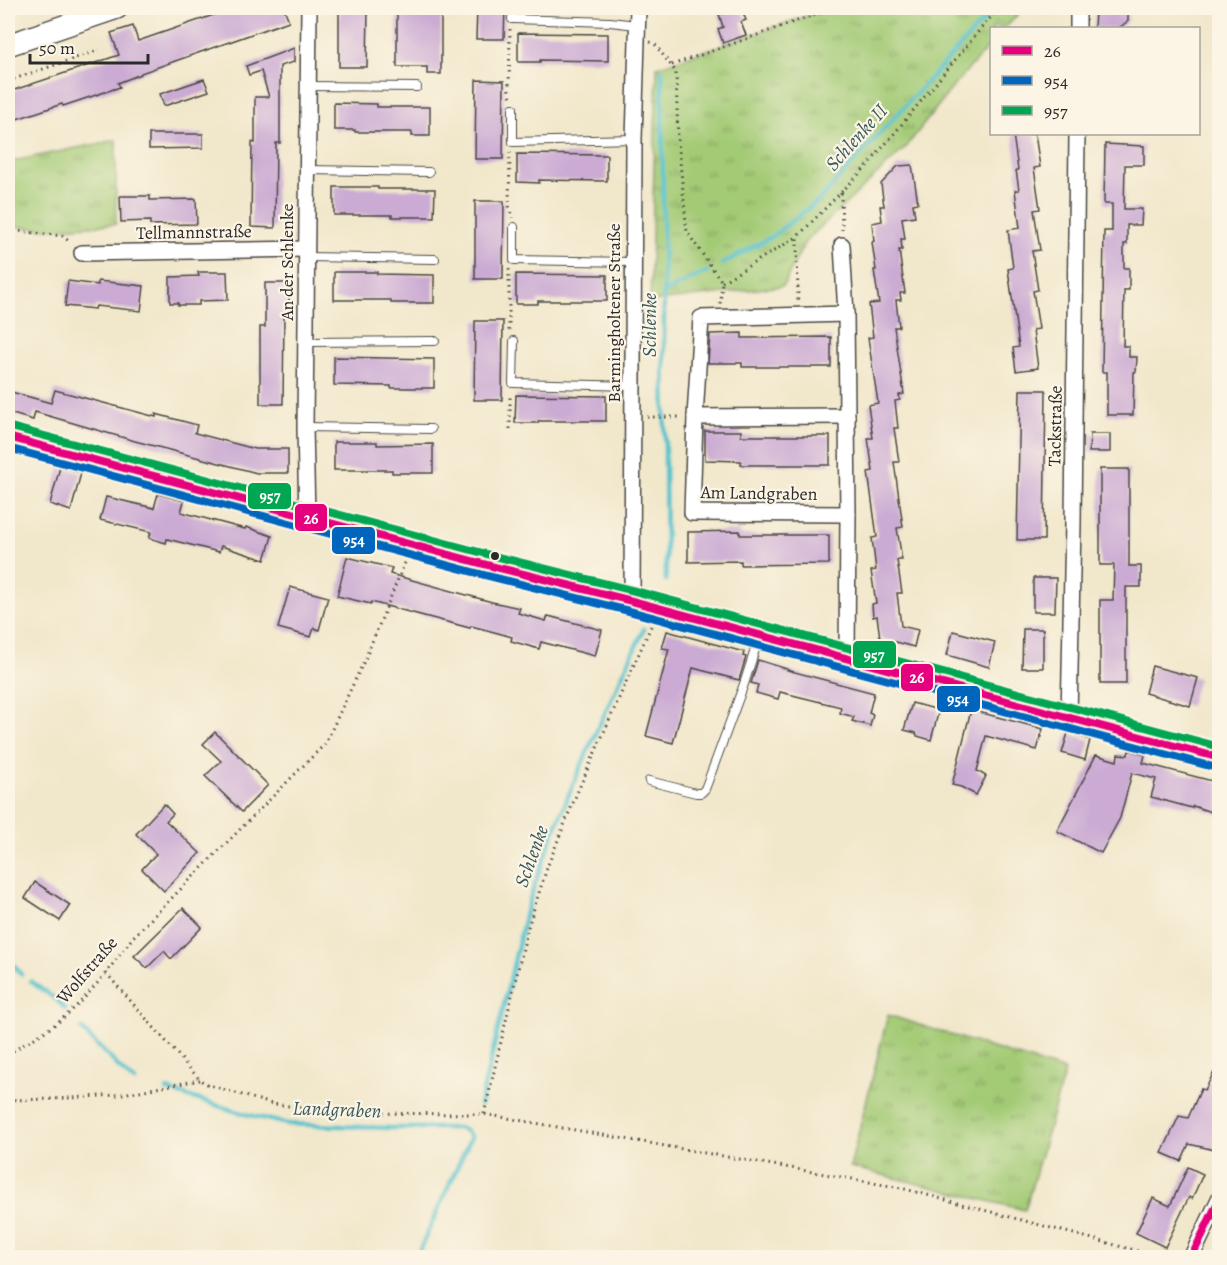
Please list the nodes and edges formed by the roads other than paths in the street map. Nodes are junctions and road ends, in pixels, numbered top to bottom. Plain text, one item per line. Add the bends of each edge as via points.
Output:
1 (117, 8) edge
2 (309, 8) edge
3 (513, 8) edge
4 (638, 8) edge
5 (650, 8) edge
6 (1078, 8) edge
7 (1078, 27) edge
8 (637, 32) junction
9 (8, 45) edge
10 (308, 86) junction
11 (417, 87) dead end
12 (513, 108) road end
13 (1077, 135) edge
14 (634, 139) junction
15 (307, 170) junction
16 (429, 172) dead end
17 (514, 227) road end
18 (842, 245) road end
19 (82, 253) road end
20 (306, 253) junction
21 (435, 260) dead end
22 (633, 262) junction
23 (846, 314) junction
24 (435, 341) dead end
25 (514, 341) road end
26 (306, 342) junction
27 (634, 386) junction
28 (847, 416) junction
29 (689, 417) junction
30 (305, 427) junction
31 (431, 429) dead end
32 (8, 437) edge
33 (848, 514) junction
34 (307, 517) junction
35 (632, 602) junction
36 (759, 636) junction
37 (847, 659) junction
38 (1069, 718) junction
39 (1220, 758) edge
40 (649, 781) dead end
41 (1220, 1197) edge
42 (1191, 1257) edge

1 - 9 street
2 - 10 street, An der Schlenke
3 - 8 lane via 512,19 610,22
4 - 8 street, Barmingholtener Straße
5 - 8 street via 643,14
6 - 7 street
8 - 14 street, Barmingholtener Straße
10 - 11 lane
10 - 15 street, An der Schlenke
12 - 14 lane via 513,142
13 - 38 street, Tackstraße
14 - 22 street, Barmingholtener Straße
15 - 16 lane
15 - 20 street, An der Schlenke
17 - 22 lane via 514,260
18 - 23 street
19 - 20 street, Tellmannstraße
20 - 21 lane
20 - 26 street, An der Schlenke
22 - 27 street, Barmingholtener Straße
23 - 28 street
23 - 29 street, Am Landgraben via 701,318
24 - 26 lane
25 - 27 lane via 513,383
26 - 30 street, An der Schlenke
27 - 35 street, Barmingholtener Straße
28 - 29 street
28 - 33 street
29 - 33 street, Am Landgraben via 692,513
30 - 31 lane
30 - 34 street, An der Schlenke
32 - 34 street
33 - 37 street
34 - 35 street
35 - 36 street
36 - 37 street
36 - 40 lane via 705,789 696,794
37 - 38 street
38 - 39 street
41 - 42 street

